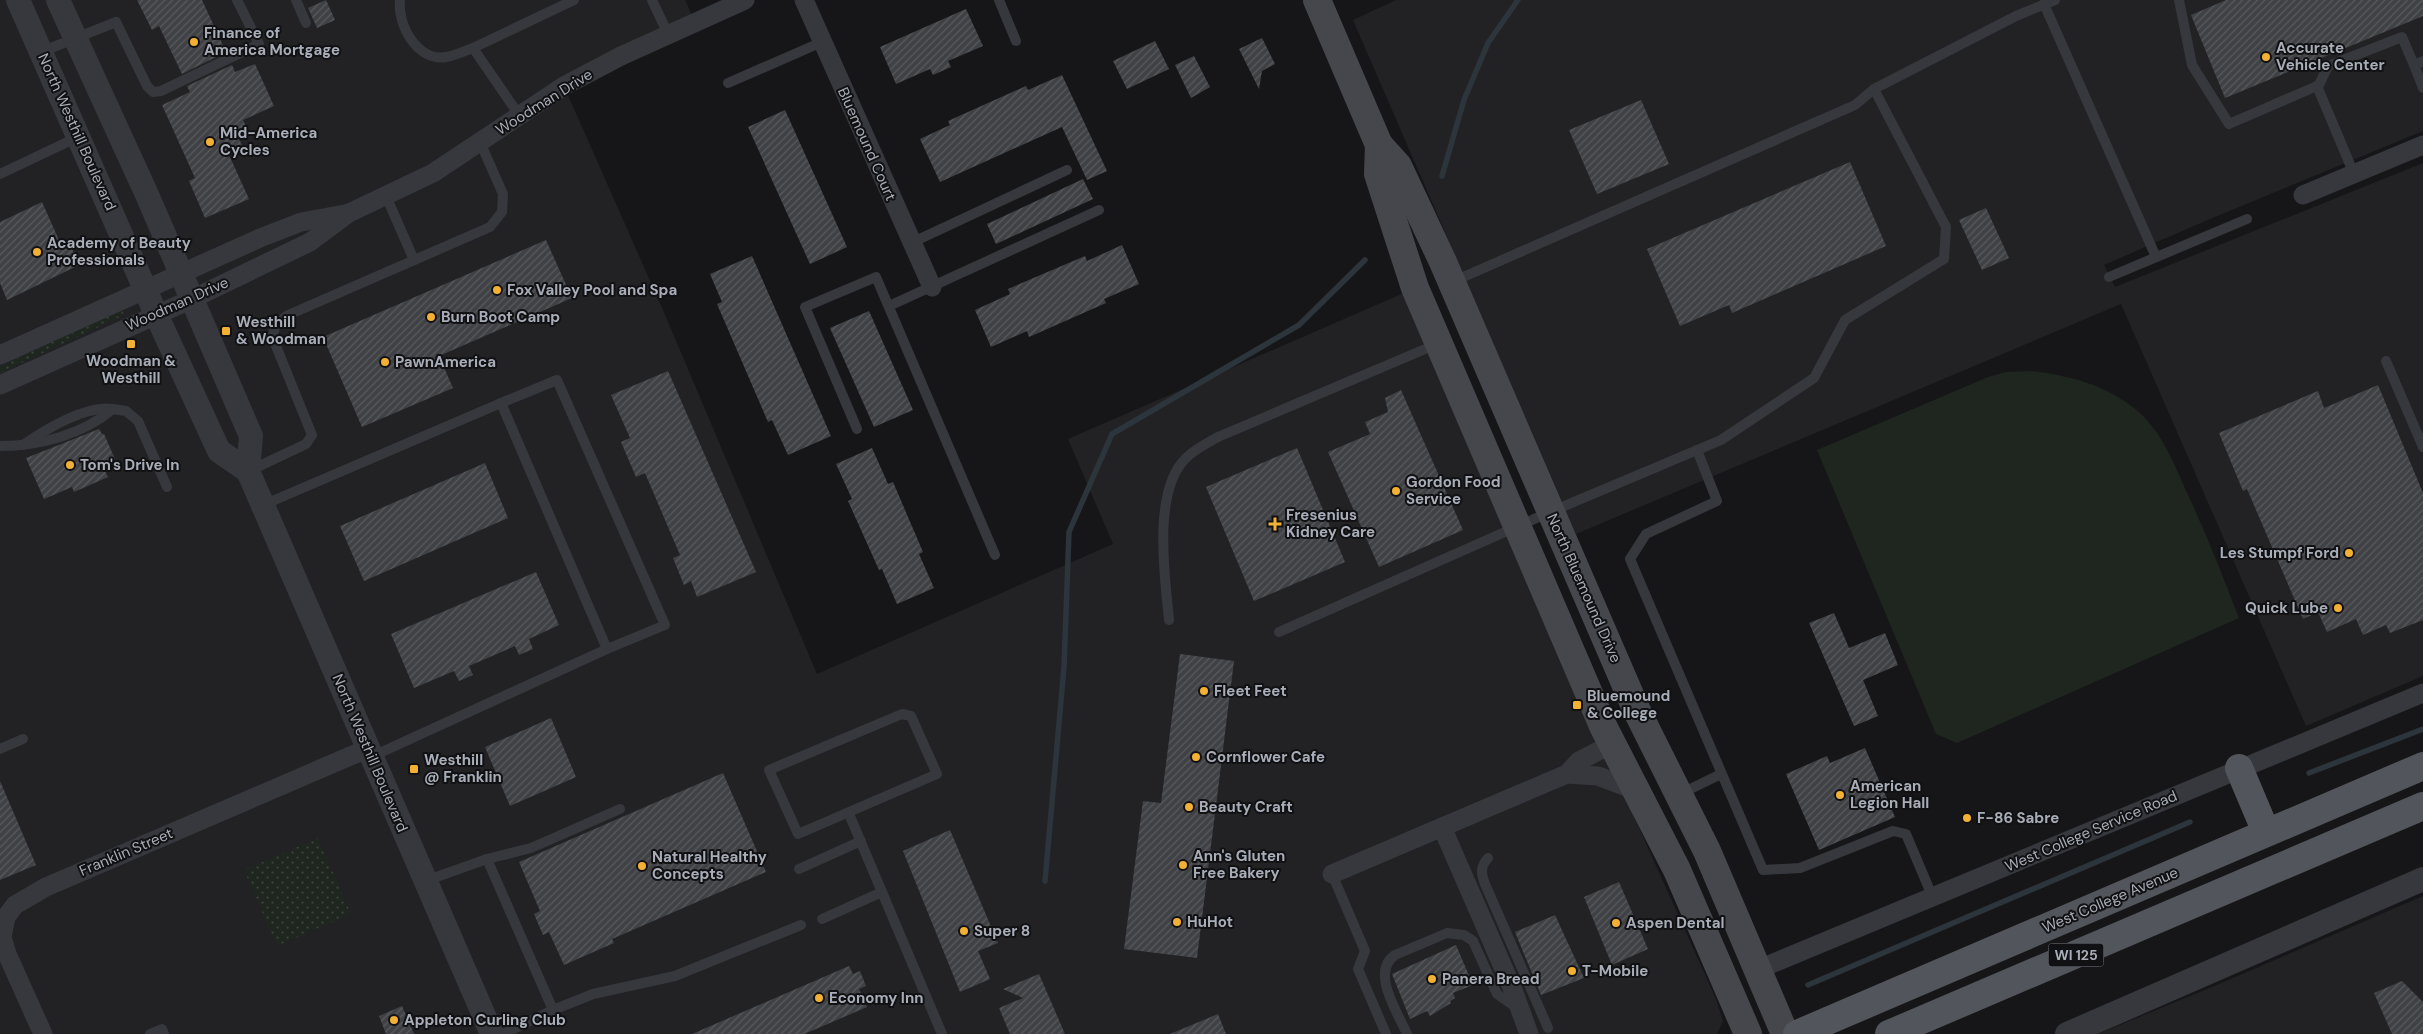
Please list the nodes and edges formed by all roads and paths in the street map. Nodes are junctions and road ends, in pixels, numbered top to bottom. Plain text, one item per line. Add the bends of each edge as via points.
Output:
1 (18, 0) edge
2 (237, 0) edge
3 (296, 0) edge
4 (400, 0) edge
5 (574, 0) edge
6 (652, 0) edge
7 (745, 0) edge
8 (804, 0) edge
9 (999, 0) edge
10 (1317, 0) edge
11 (2055, 0) edge
12 (2179, 0) edge
13 (62, 1) edge
14 (555, 4) edge
15 (2044, 4) junction
16 (306, 23) dead end
17 (668, 34) junction
18 (75, 38) junction
19 (1016, 41) dead end
20 (822, 42) junction
21 (473, 48) junction
22 (41, 52) junction
23 (2418, 63) edge
24 (728, 84) dead end
25 (2318, 87) junction
26 (2423, 88) edge
27 (1874, 89) junction
28 (519, 115) junction
29 (80, 137) junction
30 (480, 142) junction
31 (1379, 145) junction
32 (2423, 145) edge
33 (1, 170) edge
34 (1067, 170) dead end
35 (2354, 174) junction
36 (2303, 195) dead end
37 (386, 196) junction
38 (1099, 210) dead end
39 (349, 213) junction
40 (2247, 219) dead end
41 (911, 243) junction
42 (2156, 257) junction
43 (414, 260) junction
44 (181, 273) junction
45 (2109, 277) dead end
46 (1452, 282) junction
47 (932, 287) junction
48 (145, 288) junction
49 (192, 298) junction
50 (889, 306) junction
51 (156, 314) junction
52 (1438, 344) junction
53 (0, 355) edge
54 (2386, 361) dead end
55 (0, 385) edge
56 (501, 403) junction
57 (857, 429) dead end
58 (0, 446) edge
59 (2423, 447) edge
60 (1697, 450) junction
61 (248, 472) junction
62 (167, 487) dead end
63 (263, 505) junction
64 (1550, 512) junction
65 (1516, 529) junction
66 (995, 555) dead end
67 (1169, 620) dead end
68 (1279, 632) dead end
69 (608, 649) junction
70 (2423, 693) edge
71 (24, 739) dead end
72 (1612, 744) junction
73 (0, 749) edge
74 (371, 752) junction
75 (2423, 766) edge
76 (2239, 768) junction
77 (1566, 774) junction
78 (1721, 774) junction
79 (1635, 790) junction
80 (1679, 794) junction
81 (620, 809) dead end
82 (2422, 809) edge
83 (849, 814) junction
84 (1442, 827) junction
85 (2266, 832) junction
86 (1699, 834) junction
87 (861, 841) junction
88 (1488, 858) dead end
89 (487, 859) junction
90 (798, 868) dead end
91 (1332, 874) joint
92 (2423, 879) edge
93 (425, 881) junction
94 (882, 892) junction
95 (1933, 898) junction
96 (822, 919) dead end
97 (801, 925) dead end
98 (1759, 969) junction
99 (553, 1010) junction
100 (1520, 1010) junction
101 (1548, 1028) dead end
102 (43, 1034) edge
103 (150, 1034) edge
104 (164, 1034) edge
105 (492, 1034) edge
106 (503, 1034) edge
107 (942, 1034) edge
108 (1386, 1034) edge
109 (1407, 1034) edge
110 (1529, 1034) edge
111 (1748, 1034) edge
112 (1785, 1034) edge
113 (1797, 1034) edge
114 (1889, 1034) edge
115 (2067, 1034) edge

1 - 22 street, North Westhill Boulevard
2 - 18 lane via 259,44 161,91 153,92 147,86 116,22
3 - 16 lane
4 - 21 lane via 399,13 404,30 430,55 445,58
5 - 14 lane
6 - 17 lane
7 - 17 street, Woodman Drive
8 - 20 street, Bluemound Court
9 - 19 lane
10 - 31 main road, North Bluemound Drive
11 - 15 lane
12 - 25 lane via 2192,65 2229,124
13 - 18 street
14 - 21 lane
15 - 27 lane
15 - 42 lane
17 - 28 street, Woodman Drive via 564,86
18 - 22 lane
18 - 44 street
20 - 24 lane
20 - 41 street, Bluemound Court
21 - 28 lane
22 - 29 street, North Westhill Boulevard
23 - 25 lane via 2402,37 2328,66
23 - 26 lane
25 - 35 lane
27 - 46 lane via 1855,105
27 - 60 lane via 1946,227 1944,259 1845,320 1814,378 1721,440
28 - 30 street, Woodman Drive
29 - 33 lane
29 - 48 street, North Westhill Boulevard
30 - 37 street, Woodman Drive via 434,173
30 - 43 lane via 503,194 502,212 490,227
31 - 46 main road, North Bluemound Drive via 1398,166
31 - 52 main road, North Bluemound Drive via 1378,174 1415,288
32 - 35 street
34 - 41 lane
35 - 36 street
37 - 39 street, Woodman Drive
37 - 43 lane
38 - 47 lane
39 - 44 street, Woodman Drive via 301,222
39 - 49 street, Woodman Drive via 310,242
40 - 42 lane
41 - 47 street, Bluemound Court
42 - 45 lane
43 - 61 lane via 286,316 276,326 272,336 312,435 306,444
44 - 48 street, Woodman Drive
44 - 49 street
46 - 64 main road, North Bluemound Drive
47 - 50 lane
48 - 51 street, North Westhill Boulevard
48 - 53 street, Woodman Drive
49 - 51 street, Woodman Drive
49 - 61 street via 252,436
50 - 57 lane via 876,276 805,307
50 - 66 lane
51 - 55 street, Woodman Drive
51 - 61 street, North Westhill Boulevard via 219,451
52 - 65 main road, North Bluemound Drive
52 - 67 lane via 1218,436 1185,459 1167,494 1163,554
54 - 59 lane
56 - 63 lane
56 - 69 lane
56 - 69 lane via 557,380 665,625
58 - 62 lane via 50,441 104,417 113,409 126,411 138,421
60 - 64 lane
60 - 78 lane via 1717,501 1646,534 1630,559
61 - 63 street, North Westhill Boulevard
63 - 74 street, North Westhill Boulevard
64 - 65 lane
64 - 80 main road, North Bluemound Drive via 1637,710
65 - 68 lane
65 - 72 main road, North Bluemound Drive
69 - 74 lane
70 - 76 street, West College Service Road via 2312,741
71 - 73 lane
72 - 77 street via 1579,761
72 - 79 main road, North Bluemound Drive
72 - 86 main road via 1625,743 1638,748 1671,814
74 - 93 street, North Westhill Boulevard
74 - 102 street, Franklin Street via 46,887 15,905 6,917 2,937
75 - 85 main road, West College Avenue / WI 125
76 - 85 main road
76 - 95 street, West College Service Road
77 - 79 street via 1598,776
77 - 84 street
78 - 80 lane
78 - 95 lane via 1763,870 1800,868 1893,831 1906,834
79 - 111 main road, North Bluemound Drive via 1677,870
80 - 86 main road, North Bluemound Drive
81 - 89 lane via 531,848
82 - 114 main road, WI 125
83 - 83 lane via 798,834 770,770 902,714 911,716 937,774
83 - 87 lane
84 - 91 street
84 - 100 street
85 - 113 main road, West College Avenue / WI 125
86 - 98 main road, North Bluemound Drive
87 - 90 lane
87 - 94 lane
88 - 101 lane via 1482,864 1485,884
89 - 93 lane
89 - 99 lane
91 - 108 lane via 1365,951 1358,969
92 - 115 street
93 - 105 street, North Westhill Boulevard
94 - 96 lane
94 - 107 lane
95 - 98 street, West College Service Road
97 - 99 lane via 676,976 594,994
98 - 112 main road, North Bluemound Drive
99 - 106 lane
100 - 109 lane via 1496,994 1473,941 1464,935 1447,933 1388,960 1386,983
100 - 110 street
103 - 104 lane via 162,1029

